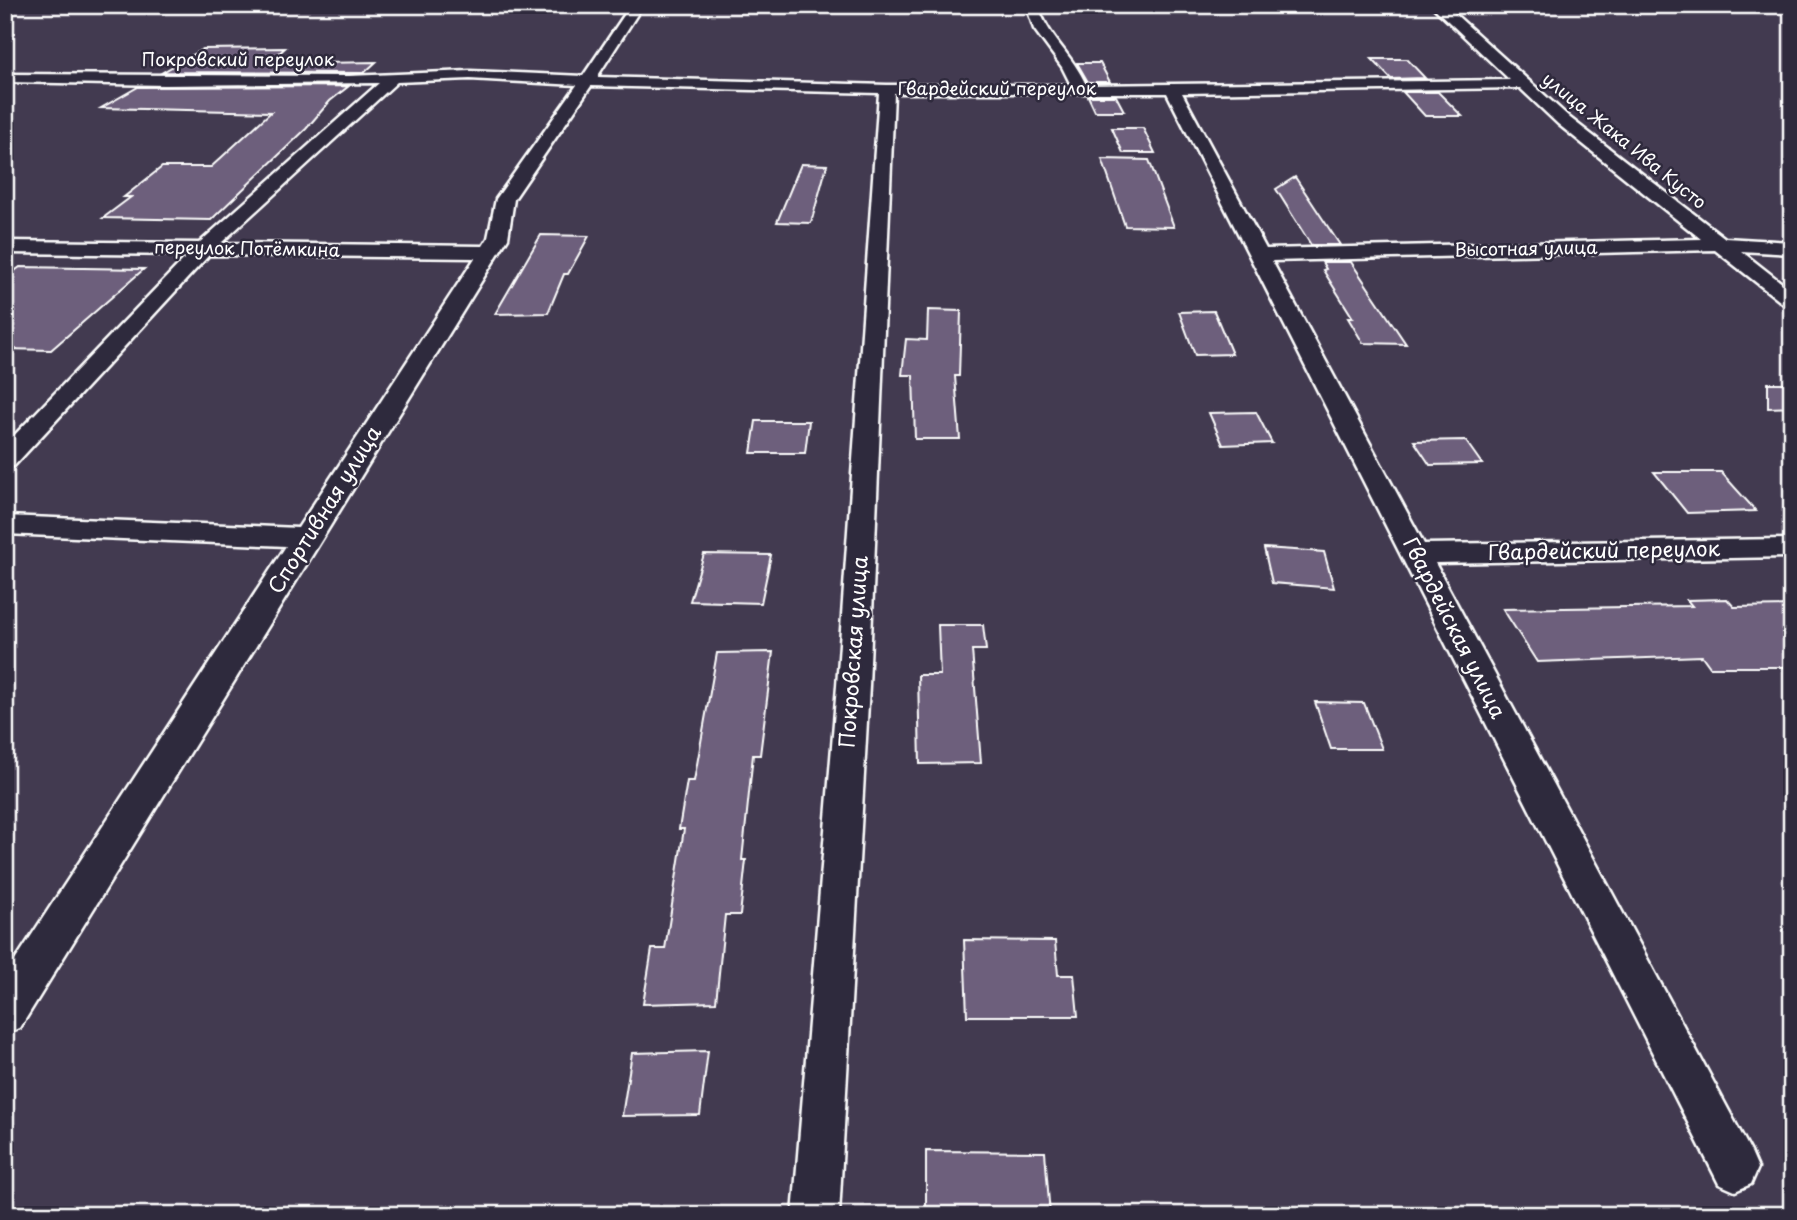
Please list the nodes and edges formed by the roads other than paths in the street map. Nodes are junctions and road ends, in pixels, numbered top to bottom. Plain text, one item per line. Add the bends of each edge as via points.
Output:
1 (637, 5) edge
2 (1032, 5) edge
3 (1437, 5) edge
4 (470, 75) joint
5 (5, 78) edge
6 (393, 78) junction
7 (587, 80) junction
8 (1524, 84) junction
9 (1080, 88) junction
10 (887, 89) junction
11 (1172, 89) junction
12 (1722, 244) junction
13 (5, 247) edge
14 (1792, 248) edge
15 (204, 249) junction
16 (489, 252) junction
17 (1260, 255) junction
18 (1792, 301) edge
19 (5, 460) edge
20 (5, 525) edge
21 (307, 538) junction
22 (1792, 548) edge
23 (1416, 554) junction
24 (5, 1013) edge
25 (1735, 1168) dead end
26 (816, 1215) edge

1 - 7 street, Спортивная улица
2 - 9 street via 1035,23 1076,74
3 - 8 street, улица Жака Ива Кусто
4 - 6 street, Покровский переулок
4 - 7 street, Гвардейский переулок
5 - 6 street, Покровский переулок
6 - 15 street
7 - 10 street, Гвардейский переулок
7 - 16 street, Спортивная улица via 505,199 498,237
8 - 11 street, Гвардейский переулок
8 - 12 street, улица Жака Ива Кусто via 1564,121
9 - 10 street, Гвардейский переулок
9 - 11 street, Гвардейский переулок
10 - 26 street, Покровская улица via 854,672
11 - 17 street, Гвардейская улица
12 - 14 street, Высотная улица
12 - 17 street, Высотная улица
12 - 18 street, улица Жака Ива Кусто
13 - 15 street, переулок Потёмкина
15 - 16 street, переулок Потёмкина
15 - 19 street
16 - 21 street, Спортивная улица
17 - 23 street, Гвардейская улица
20 - 21 street
21 - 24 street, Спортивная улица
22 - 23 street, Гвардейский переулок
23 - 25 street, Гвардейская улица

